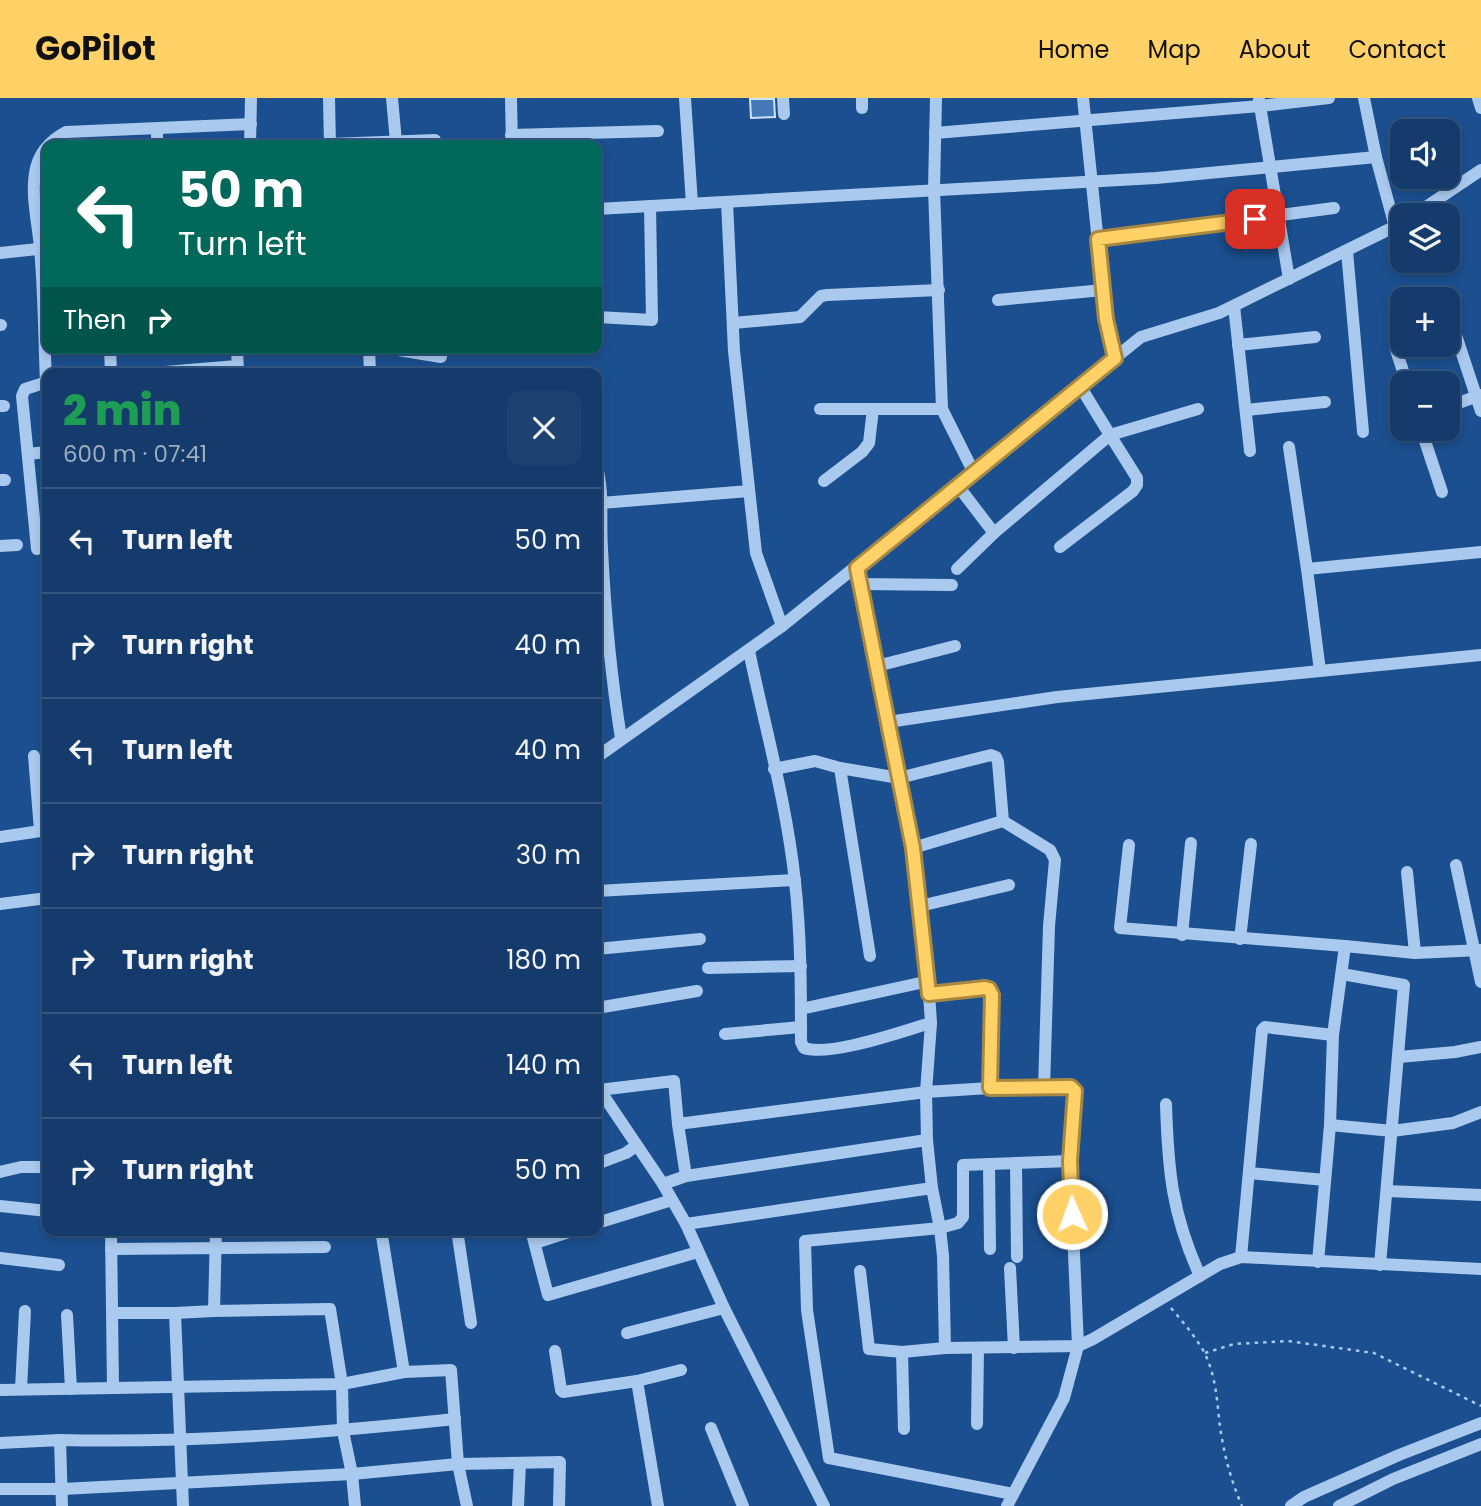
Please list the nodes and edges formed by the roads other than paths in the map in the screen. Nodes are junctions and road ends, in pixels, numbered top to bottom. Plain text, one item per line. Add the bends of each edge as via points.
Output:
1 (251, 98) edge
2 (329, 98) edge
3 (391, 98) edge
4 (511, 98) edge
5 (685, 98) edge
6 (783, 98) edge
7 (936, 98) edge
8 (1083, 98) edge
9 (1329, 98) edge
10 (1364, 98) edge
11 (1478, 98) edge
12 (1260, 102) edge
13 (1481, 108) edge
14 (784, 114) dead end
15 (1086, 120) junction
16 (251, 124) junction
17 (157, 129) junction
18 (658, 131) dead end
19 (935, 133) junction
20 (435, 139) dead end
21 (50, 140) edge
22 (157, 140) edge
23 (250, 140) edge
24 (330, 140) edge
25 (396, 140) edge
26 (422, 140) edge
27 (512, 140) edge
28 (42, 152) edge
29 (1376, 157) junction
30 (1269, 167) junction
31 (1481, 170) edge
32 (1093, 181) junction
33 (934, 189) junction
34 (727, 202) junction
35 (1392, 203) edge
36 (1432, 203) edge
37 (692, 204) junction
38 (650, 206) junction
39 (1334, 208) dead end
40 (602, 209) edge
41 (1278, 216) junction
42 (1390, 229) edge
43 (42, 238) edge
44 (1098, 239) junction
45 (42, 249) edge
46 (1346, 251) junction
47 (0, 253) edge
48 (1289, 279) junction
49 (939, 290) junction
50 (1103, 290) junction
51 (998, 300) dead end
52 (1234, 306) junction
53 (602, 317) edge
54 (733, 323) junction
55 (1315, 337) dead end
56 (1460, 344) edge
57 (1238, 345) junction
58 (422, 354) edge
59 (440, 357) dead end
60 (1115, 358) junction
61 (42, 384) edge
62 (1080, 386) junction
63 (1479, 396) edge
64 (1325, 402) dead end
65 (1460, 403) edge
66 (1198, 408) dead end
67 (873, 409) junction
68 (942, 409) junction
69 (820, 410) dead end
70 (1245, 410) junction
71 (1481, 411) edge
72 (1363, 432) dead end
73 (1111, 435) junction
74 (1425, 441) edge
75 (1289, 447) dead end
76 (1250, 451) dead end
77 (42, 453) edge
78 (28, 454) junction
79 (974, 473) junction
80 (824, 481) dead end
81 (958, 486) junction
82 (749, 491) junction
83 (1442, 492) dead end
84 (602, 503) edge
85 (41, 514) edge
86 (994, 533) junction
87 (17, 545) dead end
88 (0, 546) edge
89 (1060, 547) dead end
90 (602, 548) edge
91 (37, 549) dead end
92 (1481, 552) edge
93 (857, 568) junction
94 (957, 569) dead end
95 (1307, 569) junction
96 (860, 584) junction
97 (952, 585) dead end
98 (782, 626) junction
99 (955, 646) dead end
100 (749, 651) junction
101 (1481, 655) edge
102 (877, 666) junction
103 (1320, 671) junction
104 (888, 722) junction
105 (621, 738) junction
106 (602, 753) edge
107 (34, 756) dead end
108 (840, 768) junction
109 (774, 769) junction
110 (899, 778) junction
111 (42, 815) edge
112 (1003, 821) junction
113 (42, 830) edge
114 (0, 837) edge
115 (1192, 843) dead end
116 (1251, 844) dead end
117 (1129, 845) dead end
118 (913, 848) junction
119 (1456, 864) dead end
120 (1407, 872) dead end
121 (795, 880) junction
122 (1009, 885) dead end
123 (602, 891) edge
124 (42, 899) edge
125 (0, 904) edge
126 (920, 906) junction
127 (1182, 935) junction
128 (701, 939) dead end
129 (1240, 939) junction
130 (1345, 946) junction
131 (602, 949) edge
132 (1478, 950) edge
133 (1415, 953) junction
134 (870, 956) dead end
135 (801, 966) junction
136 (708, 968) dead end
137 (1342, 974) junction
138 (1481, 982) edge
139 (929, 987) junction
140 (697, 991) dead end
141 (602, 1007) edge
142 (801, 1009) junction
143 (931, 1023) junction
144 (801, 1027) junction
145 (725, 1034) dead end
146 (1333, 1035) junction
147 (1481, 1047) edge
148 (1399, 1057) junction
149 (602, 1088) edge
150 (990, 1088) junction
151 (1044, 1088) junction
152 (926, 1092) junction
153 (602, 1094) edge
154 (1166, 1104) dead end
155 (1481, 1112) edge
156 (678, 1124) junction
157 (1330, 1125) junction
158 (1392, 1131) junction
159 (927, 1140) junction
160 (636, 1146) junction
161 (1070, 1161) junction
162 (602, 1162) edge
163 (1016, 1163) junction
164 (989, 1164) junction
165 (42, 1167) edge
166 (0, 1172) edge
167 (1249, 1173) junction
168 (686, 1176) junction
169 (1325, 1180) junction
170 (663, 1184) junction
171 (932, 1188) junction
172 (1387, 1191) junction
173 (1481, 1195) edge
174 (672, 1200) junction
175 (0, 1206) edge
176 (42, 1210) edge
177 (602, 1221) edge
178 (686, 1224) junction
179 (940, 1228) junction
180 (111, 1236) edge
181 (216, 1236) edge
182 (382, 1236) edge
183 (458, 1236) edge
184 (533, 1237) edge
185 (216, 1246) junction
186 (326, 1247) dead end
187 (111, 1249) junction
188 (990, 1250) dead end
189 (698, 1252) junction
190 (1241, 1256) junction
191 (0, 1258) edge
192 (1318, 1262) junction
193 (59, 1265) dead end
194 (1380, 1265) junction
195 (1481, 1269) edge
196 (860, 1271) dead end
197 (1200, 1276) junction
198 (724, 1308) junction
199 (25, 1311) dead end
200 (214, 1311) junction
201 (113, 1313) junction
202 (175, 1313) junction
203 (67, 1315) dead end
204 (471, 1324) dead end
205 (627, 1333) dead end
206 (1078, 1346) junction
207 (945, 1348) junction
208 (1014, 1348) junction
209 (978, 1349) junction
210 (555, 1351) dead end
211 (902, 1352) junction
212 (681, 1370) dead end
213 (404, 1372) junction
214 (637, 1381) junction
215 (342, 1384) junction
216 (179, 1386) junction
217 (113, 1388) junction
218 (20, 1389) junction
219 (71, 1389) junction
220 (0, 1390) edge
221 (455, 1419) junction
222 (1481, 1423) edge
223 (977, 1424) dead end
224 (711, 1428) dead end
225 (904, 1429) dead end
226 (343, 1431) junction
227 (60, 1440) junction
228 (181, 1440) junction
229 (0, 1443) edge
230 (1481, 1444) edge
231 (1399, 1455) junction
232 (829, 1458) junction
233 (458, 1464) junction
234 (520, 1464) junction
235 (807, 1470) junction
236 (352, 1474) junction
237 (1407, 1474) junction
238 (183, 1482) junction
239 (0, 1489) edge
240 (62, 1489) junction
241 (1010, 1500) edge
242 (62, 1506) edge
243 (183, 1506) edge
244 (355, 1506) edge
245 (467, 1506) edge
246 (517, 1506) edge
247 (559, 1506) edge
248 (657, 1506) edge
249 (743, 1506) edge
250 (824, 1506) edge
251 (1291, 1506) edge
252 (1339, 1506) edge

1 - 16 street
2 - 24 street
3 - 25 street
4 - 27 street
5 - 37 street
6 - 14 street
7 - 19 street
8 - 15 street
9 - 12 street
10 - 29 street
11 - 13 street
12 - 15 street
12 - 30 street
15 - 19 street
15 - 32 street
16 - 17 street
16 - 23 street
17 - 21 street via 66,132
17 - 22 street
18 - 27 street
19 - 33 street
20 - 26 street
28 - 43 street via 34,194
29 - 30 street
29 - 35 street
30 - 32 street
30 - 41 street
31 - 36 street
32 - 33 street
32 - 44 street
33 - 34 street
33 - 49 street
34 - 37 street
34 - 54 street
37 - 38 street
38 - 40 street
38 - 53 street via 652,320
39 - 41 street
41 - 44 street
41 - 48 street
42 - 46 street
44 - 50 street
45 - 47 street
46 - 48 street
46 - 72 street
48 - 52 street
49 - 54 street via 827,295 800,317
49 - 68 street
50 - 51 street
50 - 60 street
52 - 57 street
52 - 60 street via 1141,337
54 - 82 street
55 - 57 street
56 - 63 street
57 - 70 street
58 - 59 street
60 - 62 street
61 - 78 street via 22,392
62 - 73 street
62 - 79 street
63 - 65 street
63 - 71 street
64 - 70 street
66 - 73 street
67 - 68 street
67 - 69 street
67 - 80 street via 869,443
68 - 79 street
70 - 76 street
73 - 86 street
73 - 89 street via 1137,485
74 - 83 street
75 - 95 street
77 - 78 street
78 - 85 street
79 - 81 street
81 - 86 street
81 - 93 street
82 - 84 street
82 - 98 street via 755,553
85 - 91 street
86 - 94 street
87 - 88 street
90 - 105 street
92 - 95 street
93 - 96 street
93 - 98 street
95 - 103 street
96 - 97 street
96 - 102 street
98 - 100 street
99 - 102 street
100 - 105 street
100 - 109 street
101 - 103 street
102 - 104 street
103 - 104 street via 1057,697
104 - 110 street
105 - 106 street
107 - 111 street
108 - 109 street via 815,761
108 - 110 street
108 - 134 street
109 - 121 street
110 - 112 street via 996,757
110 - 118 street
112 - 118 street
112 - 151 street via 1054,854
113 - 114 street
115 - 127 street
116 - 129 street
117 - 127 street via 1119,927
118 - 126 street
119 - 132 street
120 - 133 street
121 - 123 street
121 - 135 street
122 - 126 street
124 - 125 street
126 - 139 street
127 - 129 street
128 - 131 street
129 - 130 street
130 - 133 street
130 - 137 street
132 - 133 street
132 - 138 street
135 - 136 street
135 - 142 street
137 - 146 street
137 - 148 street via 1404,985
139 - 142 street
139 - 143 street
139 - 150 street via 989,989
140 - 141 street
142 - 144 street
143 - 144 street via 846,1047 811,1051 804,1048
143 - 152 street
144 - 145 street
146 - 157 street
146 - 167 street via 1262,1030
147 - 148 street
148 - 158 street
149 - 156 street via 674,1081
150 - 151 street
150 - 152 street
151 - 161 street via 1071,1087 1075,1091
152 - 156 street
152 - 159 street
153 - 160 street
154 - 197 street via 1175,1208
155 - 158 street via 1453,1123
156 - 168 street
157 - 158 street
157 - 169 street
158 - 172 street
159 - 168 street
159 - 171 street
160 - 162 street
160 - 170 street
161 - 163 street
161 - 206 street
163 - 164 street
163 - 208 street
164 - 179 street via 963,1165 963,1217
164 - 188 street
165 - 166 street
167 - 169 street
167 - 190 street
168 - 170 street
169 - 192 street
170 - 174 street
171 - 178 street
171 - 179 street
172 - 173 street
172 - 194 street
174 - 177 street
174 - 178 street
175 - 176 street
178 - 189 street
179 - 207 street
179 - 232 street via 805,1241 807,1310
180 - 187 street
181 - 185 street
182 - 213 street
183 - 204 street
184 - 189 street via 548,1295
185 - 186 street
185 - 187 street
185 - 200 street
187 - 201 street
189 - 198 street
190 - 192 street
190 - 197 street
191 - 193 street
192 - 194 street
194 - 195 street
196 - 211 street via 869,1349
197 - 206 street
198 - 205 street
198 - 235 street
199 - 218 street
200 - 202 street
200 - 215 street via 330,1309
201 - 202 street
201 - 217 street
202 - 216 street
203 - 219 street
206 - 208 street
206 - 241 street via 1064,1398
207 - 209 street
207 - 211 street
208 - 209 street
209 - 223 street
210 - 214 street via 563,1392
211 - 225 street
212 - 214 street
213 - 215 street
213 - 221 street via 451,1370
214 - 248 street
215 - 216 street
215 - 226 street
216 - 217 street
216 - 228 street
217 - 219 street
218 - 219 street
218 - 220 street
221 - 226 street
221 - 233 street
222 - 231 street
224 - 249 street
226 - 228 street
226 - 236 street
227 - 228 street
227 - 229 street
227 - 240 street
228 - 238 street
230 - 237 street
231 - 237 street
231 - 251 street
232 - 235 street
232 - 241 street
233 - 234 street
233 - 236 street
233 - 245 street
234 - 246 street
234 - 247 street via 561,1462
235 - 250 street
236 - 238 street
236 - 244 street
237 - 252 street
238 - 240 street
238 - 243 street
239 - 240 street
240 - 242 street

